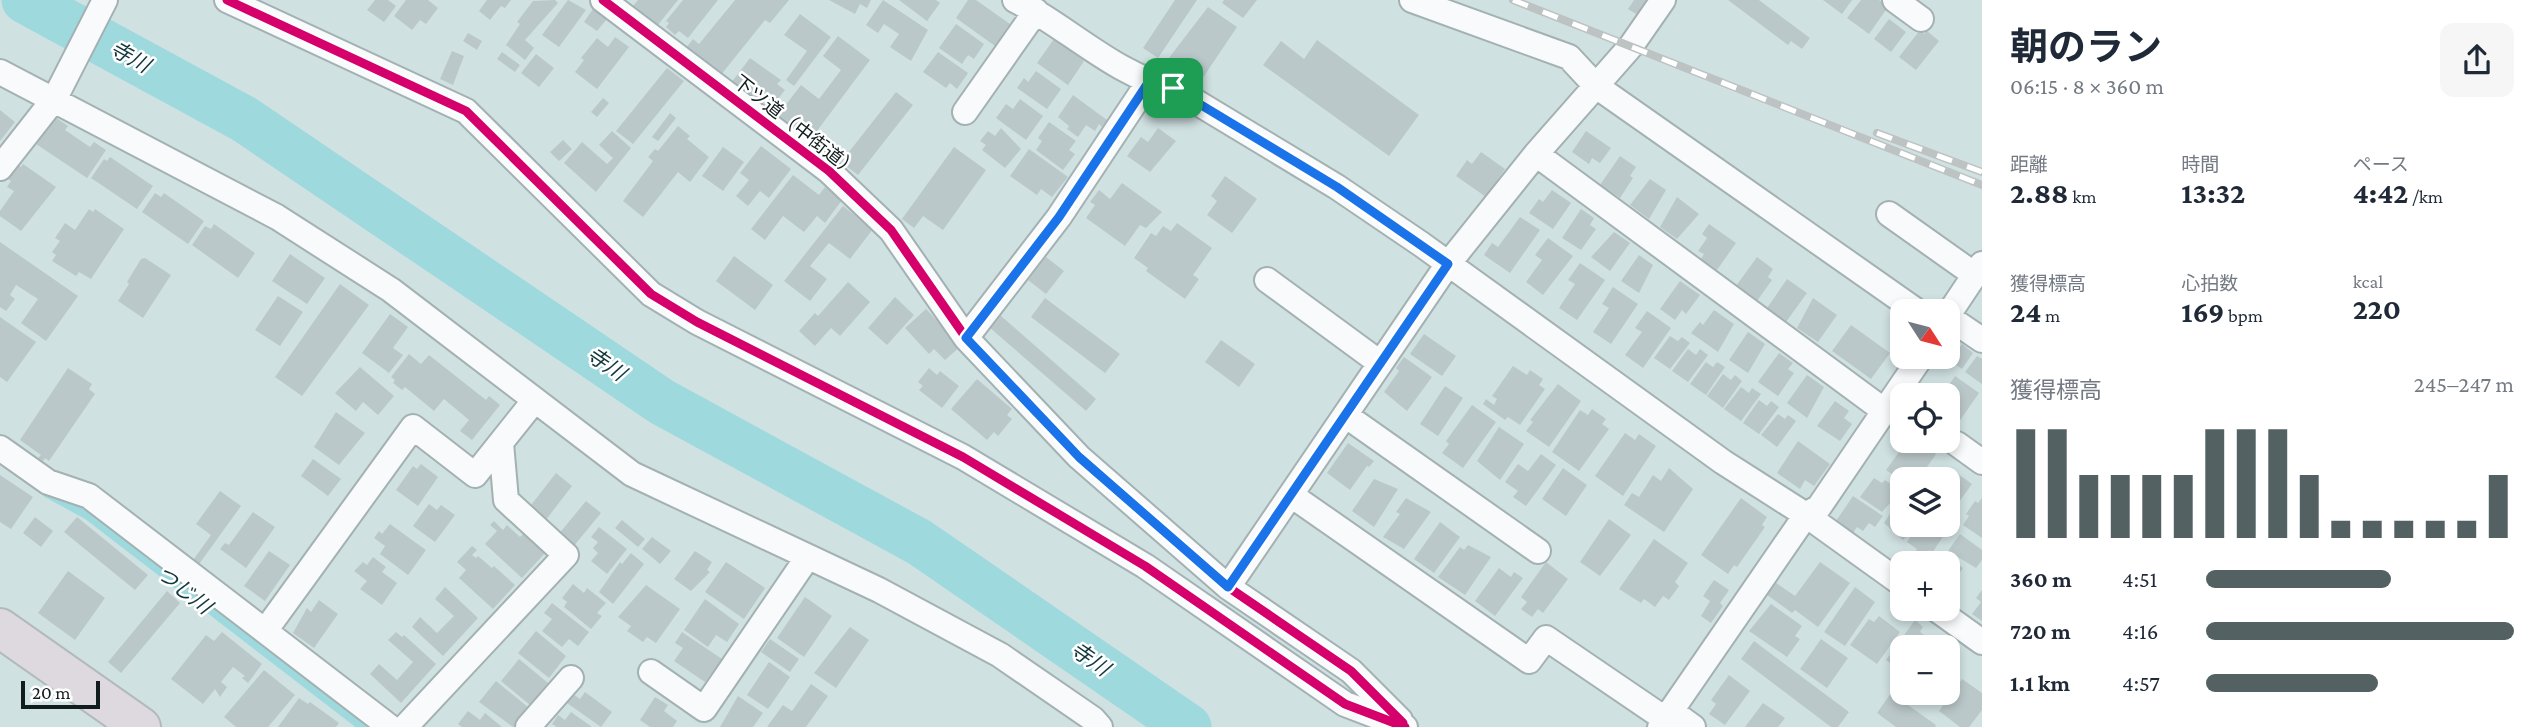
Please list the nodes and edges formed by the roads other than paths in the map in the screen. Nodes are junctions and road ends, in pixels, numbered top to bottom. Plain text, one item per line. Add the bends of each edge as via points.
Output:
1 (105, 0) edge
2 (227, 0) edge
3 (603, 0) edge
4 (1412, 0) edge
5 (1663, 0) edge
6 (1895, 0) edge
7 (1026, 5) edge
8 (1921, 19) dead end
9 (0, 72) edge
10 (1148, 83) junction
11 (1596, 86) junction
12 (58, 94) junction
13 (965, 112) dead end
14 (1536, 154) junction
15 (0, 168) edge
16 (1889, 214) dead end
17 (1448, 264) junction
18 (1978, 270) edge
19 (1267, 279) dead end
20 (1899, 299) edge
21 (1959, 299) edge
22 (1960, 324) edge
23 (966, 338) junction
24 (1982, 340) edge
25 (1380, 363) junction
26 (1913, 369) edge
27 (534, 401) junction
28 (1886, 412) junction
29 (1345, 415) junction
30 (501, 443) junction
31 (1960, 446) edge
32 (0, 448) edge
33 (1982, 462) edge
34 (1291, 495) junction
35 (1806, 514) junction
36 (1538, 551) dead end
37 (807, 558) junction
38 (1890, 575) edge
39 (1228, 587) junction
40 (1953, 621) edge
41 (0, 628) edge
42 (265, 631) junction
43 (1982, 642) edge
44 (651, 671) dead end
45 (571, 678) dead end
46 (1665, 719) edge
47 (141, 727) edge
48 (390, 727) edge
49 (405, 727) edge
50 (528, 727) edge
51 (1100, 727) edge
52 (1405, 727) edge
53 (1692, 727) edge

1 - 12 street
2 - 52 street via 466,111 651,294 962,457 1145,566 1345,704
3 - 23 street, 下ツ道（中街道） via 829,171 891,230
4 - 11 street via 1569,57
5 - 11 street
6 - 8 street
7 - 10 street
7 - 13 street
9 - 12 street
10 - 17 street via 1173,88 1208,109 1337,187
10 - 23 street via 1059,217
11 - 14 street
11 - 20 street
12 - 15 street
12 - 27 street via 287,223 391,290
14 - 17 street
14 - 28 street
16 - 18 street
17 - 25 street
17 - 35 street via 1723,462
18 - 21 street
19 - 25 street
22 - 24 street
23 - 39 street, 下ツ道（中街道） via 1079,457
25 - 29 street
26 - 28 street
27 - 30 street
27 - 37 street via 632,474
28 - 35 street via 1819,506
29 - 34 street
29 - 36 street
30 - 42 street via 475,475 413,427
30 - 49 street via 506,500 566,555
31 - 33 street
32 - 42 street via 48,482 89,496
34 - 39 street
34 - 46 street via 1529,661 1546,638
35 - 38 street
35 - 46 street
37 - 44 street via 704,709
37 - 51 street via 879,590 1000,655
39 - 52 street, 下ツ道（中街道） via 1351,671
40 - 43 street
41 - 47 highway
42 - 48 street
45 - 50 street
46 - 53 street

